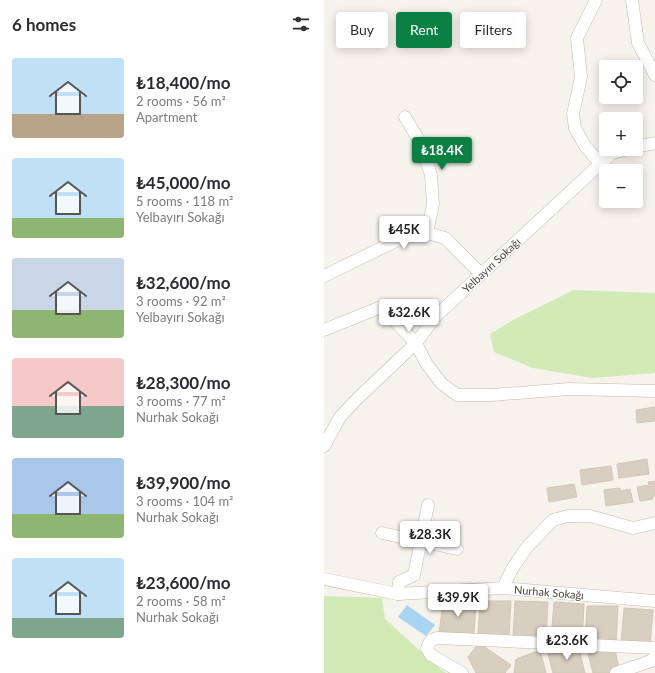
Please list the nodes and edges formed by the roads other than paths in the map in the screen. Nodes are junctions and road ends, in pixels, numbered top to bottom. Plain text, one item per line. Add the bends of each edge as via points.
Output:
1 (596, 0) edge
2 (632, 0) edge
3 (655, 75) edge
4 (405, 117) dead end
5 (655, 143) edge
6 (643, 146) edge
7 (608, 156) edge
8 (600, 163) junction
9 (427, 233) junction
10 (481, 274) junction
11 (324, 276) edge
12 (324, 330) edge
13 (416, 343) junction
14 (655, 391) edge
15 (330, 428) edge
16 (324, 446) edge
17 (428, 505) dead end
18 (655, 523) edge
19 (382, 533) dead end
20 (420, 541) junction
21 (457, 549) dead end
22 (324, 579) edge
23 (503, 588) junction
24 (398, 594) junction
25 (655, 601) edge
26 (655, 648) edge
27 (655, 657) edge
28 (462, 673) edge
29 (616, 673) edge

1 - 8 street via 577,38 581,77 573,114 575,128 584,146
2 - 3 street via 638,43
4 - 9 street via 420,142 431,175 433,204
5 - 6 street
7 - 8 street, Yelbayırı Sokağı
8 - 10 street, Yelbayırı Sokağı
9 - 10 street via 445,238
9 - 11 street via 402,238
10 - 13 street, Yelbayırı Sokağı via 436,316
12 - 13 street via 381,307
13 - 14 street via 426,363 441,383 457,395 492,395 569,388
13 - 15 street, Yelbayırı Sokağı
15 - 16 street, Yelbayırı Sokağı
17 - 20 street
18 - 23 street via 633,528 590,516 568,516 553,520 524,552
19 - 20 street
20 - 21 street
20 - 24 street via 414,575 399,582
22 - 24 street, Nurhak Sokağı
23 - 24 street, Nurhak Sokağı
23 - 25 street, Nurhak Sokağı
26 - 28 street via 445,638 432,639 428,643 427,649 431,655
27 - 29 street via 651,661

